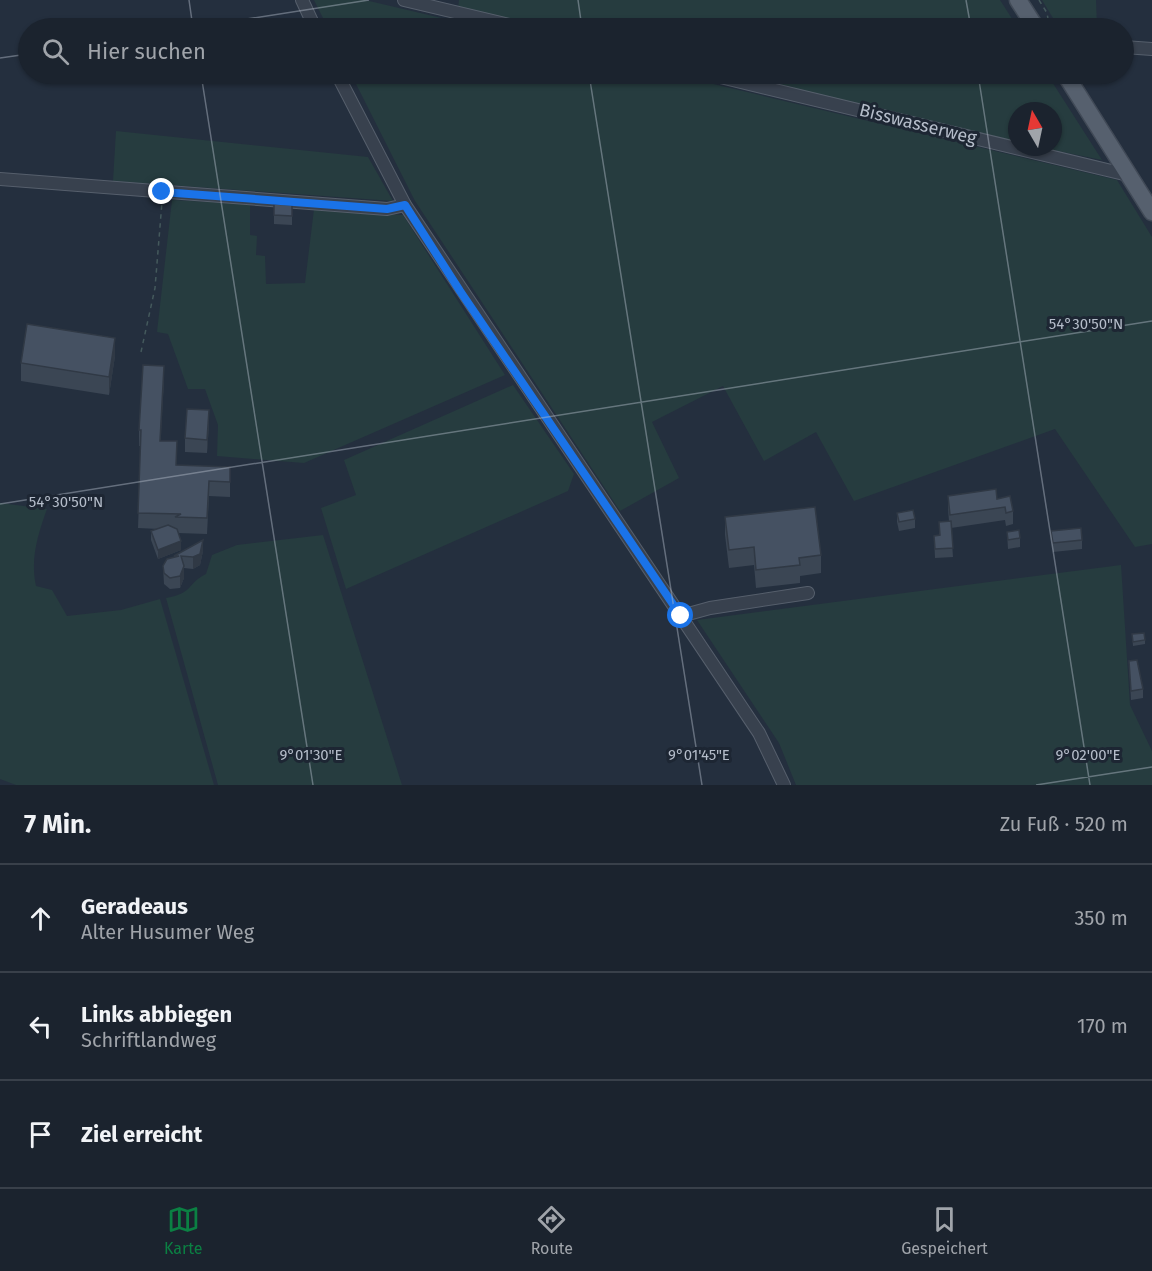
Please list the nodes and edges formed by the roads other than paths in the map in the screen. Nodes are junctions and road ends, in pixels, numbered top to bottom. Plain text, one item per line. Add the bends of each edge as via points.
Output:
1 (302, 0) edge
2 (404, 0) edge
3 (1018, 0) edge
4 (310, 18) edge
5 (480, 18) edge
6 (1030, 18) edge
7 (1134, 48) edge
8 (1152, 49) edge
9 (342, 84) edge
10 (750, 84) edge
11 (1071, 84) edge
12 (1128, 175) junction
13 (0, 179) edge
14 (405, 205) junction
15 (1152, 212) edge
16 (808, 593) dead end
17 (681, 616) junction
18 (784, 785) edge

1 - 4 street
2 - 5 street
3 - 6 main road
7 - 8 street
9 - 14 street
10 - 12 street, Bisswasserweg
11 - 12 main road
12 - 15 main road
13 - 14 street via 387,209
14 - 17 street
16 - 17 street
17 - 18 street via 759,733

